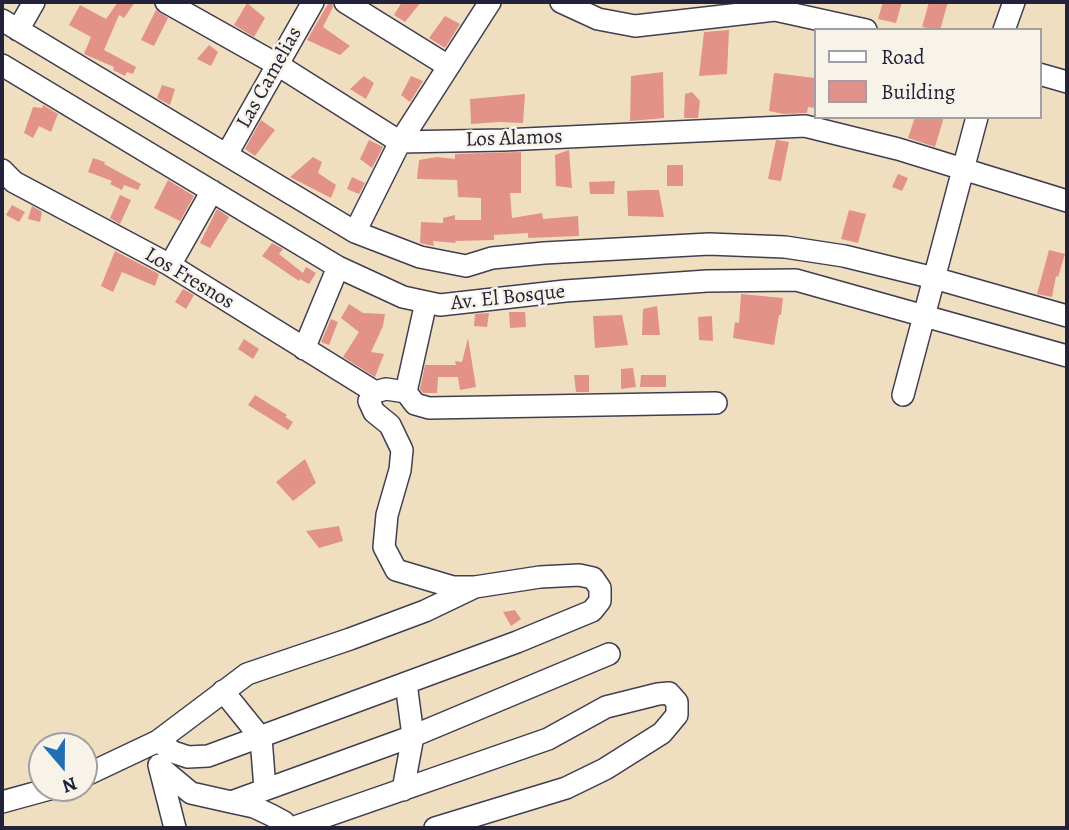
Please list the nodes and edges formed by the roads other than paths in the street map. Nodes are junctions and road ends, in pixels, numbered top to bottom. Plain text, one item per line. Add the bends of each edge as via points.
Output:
1 (34, 2) edge
2 (166, 2) edge
3 (313, 2) edge
4 (345, 2) edge
5 (490, 2) edge
6 (561, 2) edge
7 (1014, 2) edge
8 (10, 25) edge
9 (857, 28) edge
10 (1005, 28) edge
11 (2, 65) edge
12 (278, 65) junction
13 (448, 66) junction
14 (1041, 75) edge
15 (1067, 82) edge
16 (977, 119) edge
17 (400, 142) junction
18 (227, 153) junction
19 (2, 170) edge
20 (964, 170) junction
21 (212, 191) junction
22 (1067, 201) edge
23 (355, 232) junction
24 (170, 265) junction
25 (338, 267) junction
26 (934, 278) junction
27 (426, 302) junction
28 (923, 316) junction
29 (1067, 316) edge
30 (304, 349) junction
31 (1067, 356) edge
32 (375, 392) junction
33 (406, 393) junction
34 (903, 395) dead end
35 (716, 402) dead end
36 (475, 587) junction
37 (609, 654) dead end
38 (406, 683) junction
39 (223, 691) junction
40 (413, 736) junction
41 (261, 738) junction
42 (153, 743) junction
43 (161, 768) junction
44 (98, 769) edge
45 (265, 789) junction
46 (403, 790) junction
47 (28, 795) edge
48 (2, 802) edge
49 (231, 802) junction
50 (175, 828) edge
51 (290, 828) edge
52 (435, 828) edge

1 - 8 street
2 - 12 street
3 - 12 street, Las Camelias
4 - 13 street
5 - 13 street
6 - 9 street via 598,19 635,26 775,10
7 - 10 street
8 - 18 street, Av. El Bosque
11 - 21 street, Av. El Bosque
12 - 17 street
12 - 18 street, Las Camelias
13 - 17 street
14 - 15 street
16 - 20 street
17 - 20 street, Los Alamos via 805,126
17 - 23 street
18 - 23 street, Av. El Bosque
19 - 24 street, Los Fresnos via 14,182
20 - 22 street, Los Alamos
20 - 26 street
21 - 24 street
21 - 25 street, Av. El Bosque
23 - 26 street, Av. El Bosque via 420,257 466,266 492,258 544,253 709,244 785,247
24 - 30 street, Los Fresnos
25 - 27 street, Av. El Bosque via 403,297
25 - 30 street
26 - 28 street
26 - 29 street, Av. El Bosque
27 - 28 street, Av. El Bosque via 440,305 707,281 796,280
27 - 33 street
28 - 31 street, Av. El Bosque
28 - 34 street
30 - 32 street, Los Fresnos
32 - 33 street
32 - 36 street via 369,401 374,412 390,425 402,450 384,547 396,570 453,587
33 - 35 street via 415,404 429,408
36 - 38 street via 579,575 593,578 600,601 592,611
36 - 39 street via 387,625 247,674
37 - 40 street
38 - 40 street
38 - 41 street
39 - 41 street
39 - 42 street
40 - 45 street
40 - 46 street
41 - 42 street via 208,756 187,757
41 - 45 street
42 - 43 street
42 - 44 street
43 - 49 street via 191,793
43 - 50 street
45 - 49 street
46 - 51 street
46 - 52 street via 548,739 606,707 669,693 677,702 677,715 662,733 604,769 566,788
47 - 48 street
49 - 51 street via 262,811

